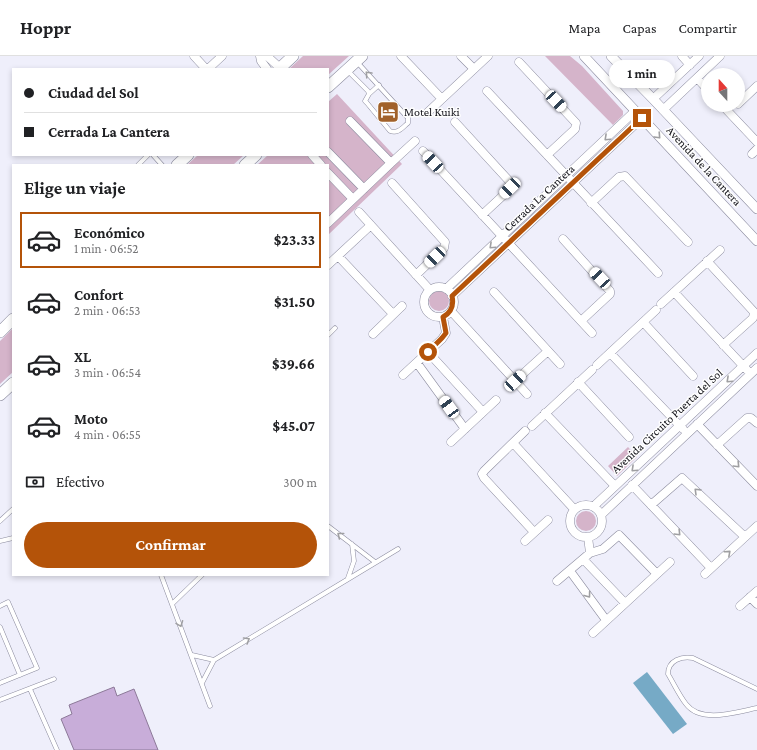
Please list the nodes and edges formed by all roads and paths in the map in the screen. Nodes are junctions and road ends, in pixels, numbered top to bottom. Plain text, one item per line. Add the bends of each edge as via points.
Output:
1 (194, 56) edge
2 (222, 56) edge
3 (260, 56) edge
4 (267, 56) edge
5 (293, 56) edge
6 (401, 56) edge
7 (461, 56) edge
8 (488, 56) edge
9 (584, 56) edge
10 (611, 56) edge
11 (682, 56) edge
12 (699, 56) edge
13 (720, 56) edge
14 (359, 59) edge
15 (519, 62) dead end
16 (690, 65) junction
17 (206, 68) edge
18 (208, 68) edge
19 (266, 68) edge
20 (280, 68) edge
21 (474, 69) junction
22 (347, 70) junction
23 (697, 78) junction
24 (672, 82) junction
25 (701, 82) edge
26 (379, 85) junction
27 (757, 86) edge
28 (329, 87) edge
29 (486, 91) dead end
30 (682, 92) junction
31 (369, 94) junction
32 (745, 97) edge
33 (442, 99) junction
34 (653, 99) junction
35 (663, 110) junction
36 (635, 111) junction
37 (428, 112) dead end
38 (729, 112) edge
39 (642, 118) junction
40 (350, 121) dead end
41 (455, 122) dead end
42 (414, 141) dead end
43 (757, 142) edge
44 (423, 151) dead end
45 (329, 153) edge
46 (547, 155) junction
47 (147, 156) edge
48 (153, 156) edge
49 (187, 156) edge
50 (255, 156) edge
51 (313, 156) edge
52 (139, 164) edge
53 (161, 164) edge
54 (178, 164) edge
55 (246, 164) edge
56 (319, 164) edge
57 (391, 164) junction
58 (329, 174) edge
59 (566, 176) junction
60 (392, 183) dead end
61 (573, 183) junction
62 (364, 189) junction
63 (353, 199) junction
64 (592, 203) junction
65 (757, 209) edge
66 (359, 212) dead end
67 (482, 215) junction
68 (329, 222) edge
69 (371, 225) junction
70 (502, 236) junction
71 (563, 239) dead end
72 (757, 241) edge
73 (688, 242) dead end
74 (509, 243) junction
75 (720, 250) dead end
76 (338, 256) junction
77 (707, 261) junction
78 (329, 265) edge
79 (658, 273) dead end
80 (416, 275) junction
81 (446, 289) junction
82 (430, 290) junction
83 (494, 292) dead end
84 (674, 292) junction
85 (452, 296) junction
86 (402, 306) dead end
87 (451, 311) junction
88 (393, 314) junction
89 (443, 317) junction
90 (12, 320) edge
91 (581, 321) junction
92 (643, 322) junction
93 (335, 328) dead end
94 (0, 331) edge
95 (592, 333) dead end
96 (329, 334) edge
97 (373, 334) dead end
98 (723, 345) junction
99 (548, 351) junction
100 (428, 352) junction
101 (610, 353) junction
102 (757, 353) edge
103 (416, 362) junction
104 (560, 364) dead end
105 (743, 366) junction
106 (757, 368) edge
107 (750, 374) junction
108 (403, 375) dead end
109 (693, 376) dead end
110 (515, 381) junction
111 (578, 382) junction
112 (12, 384) edge
113 (527, 394) dead end
114 (0, 395) edge
115 (496, 400) dead end
116 (483, 412) junction
117 (545, 413) junction
118 (757, 423) edge
119 (697, 424) junction
120 (680, 426) junction
121 (465, 429) junction
122 (687, 433) junction
123 (629, 437) dead end
124 (451, 442) dead end
125 (512, 443) junction
126 (717, 445) junction
127 (632, 485) junction
128 (615, 486) junction
129 (757, 486) edge
130 (651, 505) junction
131 (594, 506) junction
132 (574, 509) junction
133 (12, 510) edge
134 (601, 515) junction
135 (548, 520) dead end
136 (0, 521) edge
137 (757, 526) edge
138 (329, 527) edge
139 (534, 532) junction
140 (588, 537) junction
141 (745, 537) junction
142 (12, 538) edge
143 (0, 541) edge
144 (525, 541) dead end
145 (352, 544) junction
146 (398, 549) dead end
147 (590, 553) junction
148 (583, 559) junction
149 (375, 562) junction
150 (670, 562) dead end
151 (570, 570) junction
152 (657, 574) junction
153 (161, 576) edge
154 (201, 576) edge
155 (348, 578) junction
156 (558, 581) dead end
157 (757, 591) edge
158 (750, 597) junction
159 (625, 603) junction
160 (172, 604) junction
161 (757, 604) edge
162 (0, 606) edge
163 (740, 606) dead end
164 (606, 620) junction
165 (0, 627) edge
166 (593, 633) dead end
167 (192, 655) junction
168 (214, 660) junction
169 (20, 675) junction
170 (54, 679) dead end
171 (202, 683) junction
172 (0, 684) edge
173 (757, 688) edge
174 (30, 689) junction
175 (0, 700) edge
176 (210, 706) dead end
177 (757, 708) edge
178 (57, 750) edge

1 - 17 street
2 - 18 street
3 - 19 street
4 - 20 street
5 - 20 main road
6 - 33 street
7 - 21 street
8 - 21 street
9 - 36 street, Avenida de la Cantera
10 - 34 street, Avenida de la Cantera
11 - 16 street
12 - 16 street
13 - 23 street
14 - 22 main road
26 -> 14 lane
15 - 46 street via 576,123 575,128
16 - 24 street
21 - 33 street
22 - 28 main road
22 - 31 lane
23 - 25 street
23 - 30 street
24 - 30 street
24 - 34 street
26 - 31 lane
26 - 31 lane via 408,118 408,123 398,132 390,131 366,103
27 - 32 street
29 - 46 street
30 - 35 street
33 - 37 street
34 - 35 street, Avenida de la Cantera
35 - 65 street, Avenida de la Cantera
36 - 39 street, Avenida de la Cantera
36 -> 59 street, Cerrada La Cantera
38 - 43 street
39 - 61 street, Cerrada La Cantera
39 -> 72 street, Avenida de la Cantera
40 - 57 street
41 - 67 street via 511,183 510,188
42 - 57 street
44 - 67 street
45 - 62 street
46 - 59 street
47 - 52 lane
48 - 53 lane
49 - 54 main road
50 - 55 main road
51 - 56 street
57 - 62 street
58 - 63 street
59 - 61 street
59 - 70 street, Cerrada La Cantera
60 - 80 street via 445,242 444,248
61 - 64 street
61 - 74 street, Cerrada La Cantera
62 - 63 street
63 - 68 street
64 - 73 street via 619,177 625,176
64 - 79 street
66 - 69 street
67 - 70 street
69 - 76 street
69 - 80 street
70 - 74 street
70 -> 81 street, Cerrada La Cantera
71 - 91 street via 610,291 610,294
74 - 85 street, Cerrada La Cantera
74 - 91 street
75 - 77 street
76 - 78 street
76 - 88 street
77 - 84 street
77 - 98 street via 754,312 753,318
80 - 82 street
81 - 82 street via 438,287
81 - 85 street
82 - 89 street via 423,302 425,309 436,317
83 - 99 street
84 - 92 street
84 - 98 street
85 - 87 street via 454,304
86 - 88 street
87 - 89 street
87 - 110 street
88 - 97 street
89 - 100 street via 446,333
90 - 94 main road
91 - 95 street
92 - 101 street
92 - 109 street
93 - 96 lane
98 - 105 street
99 - 104 street
99 - 110 street
100 - 103 street
100 - 116 street
101 - 111 street
101 - 120 street
102 - 105 street, Avenida Circuito Puerta del Sol
103 - 108 street
103 - 121 street
105 - 107 street
105 -> 120 street, Avenida Circuito Puerta del Sol
106 - 107 street, Avenida Circuito Puerta del Sol
107 - 119 street, Avenida Circuito Puerta del Sol
110 - 113 street
111 - 117 street
111 - 123 street
112 - 114 main road
115 - 116 street
116 - 121 street
117 - 125 street
117 - 128 street
118 - 126 street via 747,418
119 - 122 street, Avenida Circuito Puerta del Sol
119 - 126 street
120 - 122 street
120 -> 128 street, Avenida Circuito Puerta del Sol
121 - 124 street
122 - 127 street, Avenida Circuito Puerta del Sol
125 - 132 street
125 - 139 street via 484,471 483,476
126 -> 129 street
127 - 130 street
127 - 134 street, Avenida Circuito Puerta del Sol
128 - 131 street, Avenida Circuito Puerta del Sol
141 -> 130 street via 682,478
130 -> 141 street via 708,571
131 - 132 street via 583,504
131 - 134 street
132 - 140 street via 569,519 572,529 580,536
133 - 136 lane
134 - 140 street via 602,525 595,534
135 - 139 street
137 - 141 street
145 -> 138 lane
139 - 144 street
140 - 147 street
142 - 143 lane
145 - 149 lane
145 - 155 lane via 354,561
146 - 149 lane
147 - 148 street
147 - 152 street via 603,549 619,535
148 - 151 street
148 - 159 street
149 - 155 lane
150 - 152 street
151 - 156 street
151 -> 164 street
152 - 159 street
153 - 160 lane
154 - 160 lane
168 -> 155 lane
157 - 158 street
158 - 161 street
158 - 163 street
159 - 164 street
160 -> 167 lane
162 - 169 lane via 8,602 37,668
164 - 166 street
165 - 169 lane
167 - 168 lane
167 - 171 lane
168 - 171 lane
169 - 172 lane
170 - 174 lane
171 - 176 lane
173 - 177 lane via 684,656 668,669 668,674 686,705 694,711 716,716
174 - 175 lane
174 - 178 lane

